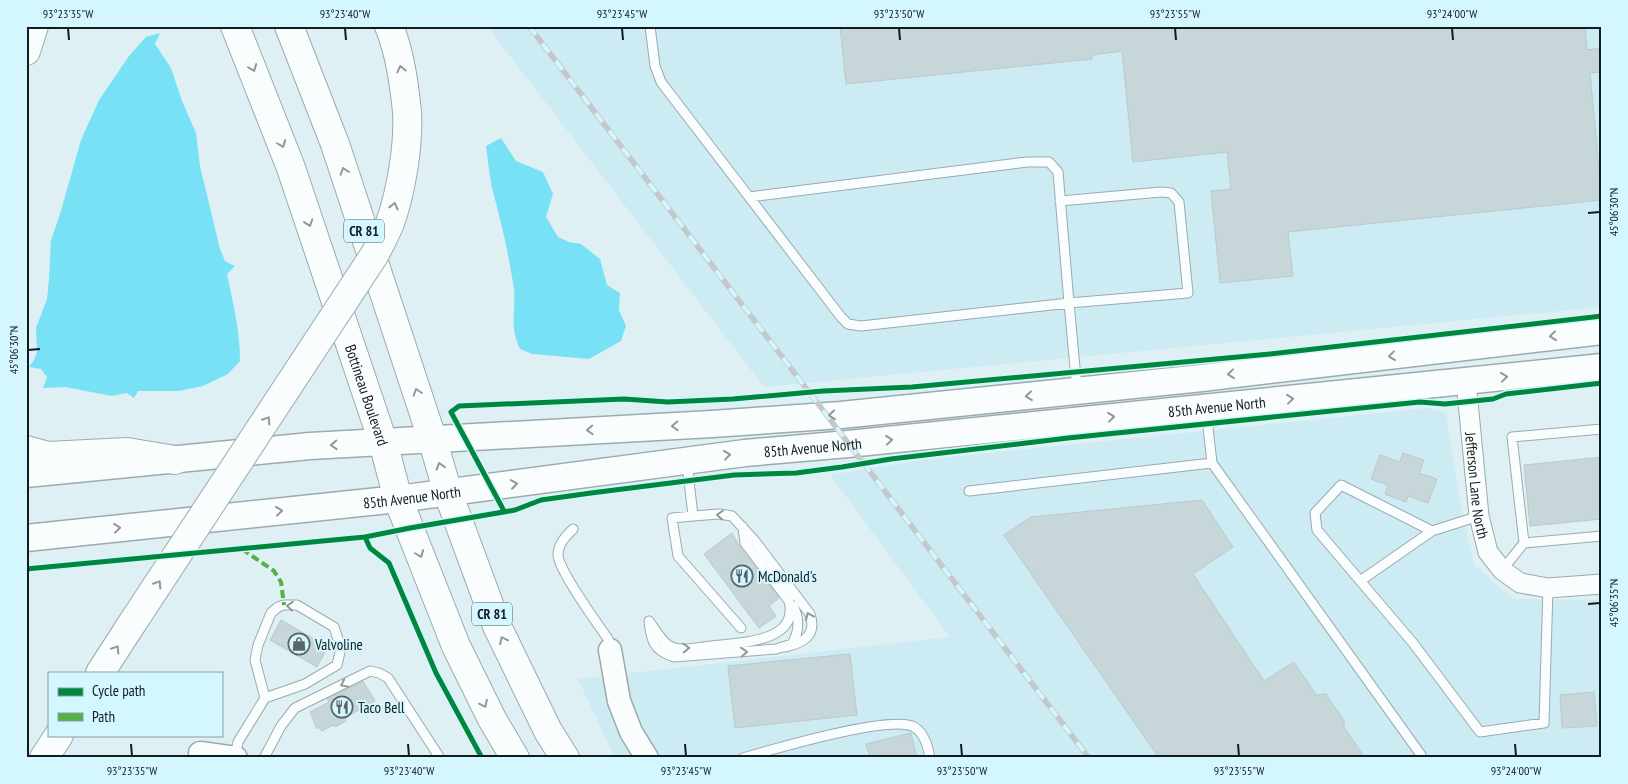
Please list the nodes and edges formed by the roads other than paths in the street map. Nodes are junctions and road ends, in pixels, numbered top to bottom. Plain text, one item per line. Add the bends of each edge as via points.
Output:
1 (34, 26) edge
2 (235, 26) edge
3 (289, 26) edge
4 (390, 26) edge
5 (650, 26) edge
6 (26, 51) edge
7 (750, 197) junction
8 (1060, 201) junction
9 (1069, 303) junction
10 (1602, 331) edge
11 (1602, 367) edge
12 (1202, 378) junction
13 (1466, 381) junction
14 (1078, 391) junction
15 (1205, 408) junction
16 (1081, 420) junction
17 (1602, 428) edge
18 (432, 438) junction
19 (383, 442) junction
20 (26, 450) edge
21 (175, 460) junction
22 (687, 460) junction
23 (1212, 463) junction
24 (26, 474) edge
25 (969, 491) dead end
26 (448, 493) junction
27 (398, 499) junction
28 (693, 516) junction
29 (1479, 516) junction
30 (743, 527) junction
31 (573, 529) dead end
32 (1432, 530) junction
33 (1602, 536) edge
34 (26, 538) edge
35 (1524, 543) junction
36 (1502, 570) junction
37 (1360, 581) junction
38 (1602, 584) edge
39 (1548, 588) junction
40 (789, 601) junction
41 (741, 628) dead end
42 (785, 647) junction
43 (610, 650) joint
44 (101, 672) edge
45 (266, 698) junction
46 (58, 736) edge
47 (200, 752) dead end
48 (44, 758) edge
49 (236, 758) edge
50 (264, 758) edge
51 (440, 758) edge
52 (515, 758) edge
53 (565, 758) edge
54 (647, 758) edge
55 (743, 758) edge
56 (930, 758) edge
57 (1418, 758) edge

1 - 6 highway
2 -> 19 highway, Bottineau Boulevard / CR 81 via 291,168
18 -> 3 highway, CR 81 via 335,144
44 -> 4 highway, bridge via 375,254 390,223 400,184 408,125 404,80
5 - 7 lane via 654,66 661,82
7 - 8 lane via 1027,162 1049,162 1058,172
7 - 9 lane via 848,324 861,326
8 - 9 lane
8 - 9 lane via 1171,193 1179,202 1188,293
9 - 14 lane
10 -> 12 main road, 85th Avenue North
13 -> 11 main road, 85th Avenue North
12 - 14 main road, 85th Avenue North
12 - 15 main road
15 -> 13 main road, 85th Avenue North
13 - 29 street, Jefferson Lane North
14 - 16 main road
14 -> 18 main road, 85th Avenue North via 827,416
16 -> 15 main road, 85th Avenue North
15 - 23 lane
22 -> 16 main road, 85th Avenue North
17 - 35 lane via 1512,437
18 - 19 main road, 85th Avenue North
26 -> 18 highway, CR 81
19 -> 21 main road, 85th Avenue North
19 - 27 highway, Bottineau Boulevard / CR 81
20 - 21 highway via 48,456 127,452
21 - 24 main road, 85th Avenue North
26 -> 22 main road, 85th Avenue North
22 - 28 lane
23 - 25 lane
23 - 57 lane via 1421,755
26 - 27 main road, 85th Avenue North
53 -> 26 highway, CR 81 via 497,626
34 -> 27 main road, 85th Avenue North
27 -> 52 highway, Bottineau Boulevard / CR 81 via 456,646
30 -> 28 lane via 732,516
28 - 41 lane via 672,518 678,556
29 - 32 lane
29 - 36 street, Jefferson Lane North via 1488,552
30 - 40 lane via 745,543
42 -> 30 lane via 806,638 813,622
31 - 43 lane via 560,545 558,557 608,639
32 - 37 lane
32 - 37 lane via 1341,485 1315,513 1317,530
33 - 35 lane
35 - 36 lane
36 - 39 street, Jefferson Lane North via 1520,583
37 - 39 lane via 1413,643 1480,732 1544,723
38 - 39 street, Jefferson Lane North
40 - 42 lane via 795,609 798,627 792,644
40 - 42 lane via 792,610 785,626 767,638 750,642 674,648 649,621 651,639 664,654 674,657
43 - 54 street via 618,701
45 -> 45 lane via 306,684 337,665 341,648 334,627 297,605 284,605 271,613 255,660
45 - 49 lane via 238,742
46 - 48 highway
47 - 49 street
51 -> 50 lane via 388,678 370,671 295,708
55 - 56 lane via 858,729 895,724 919,730

